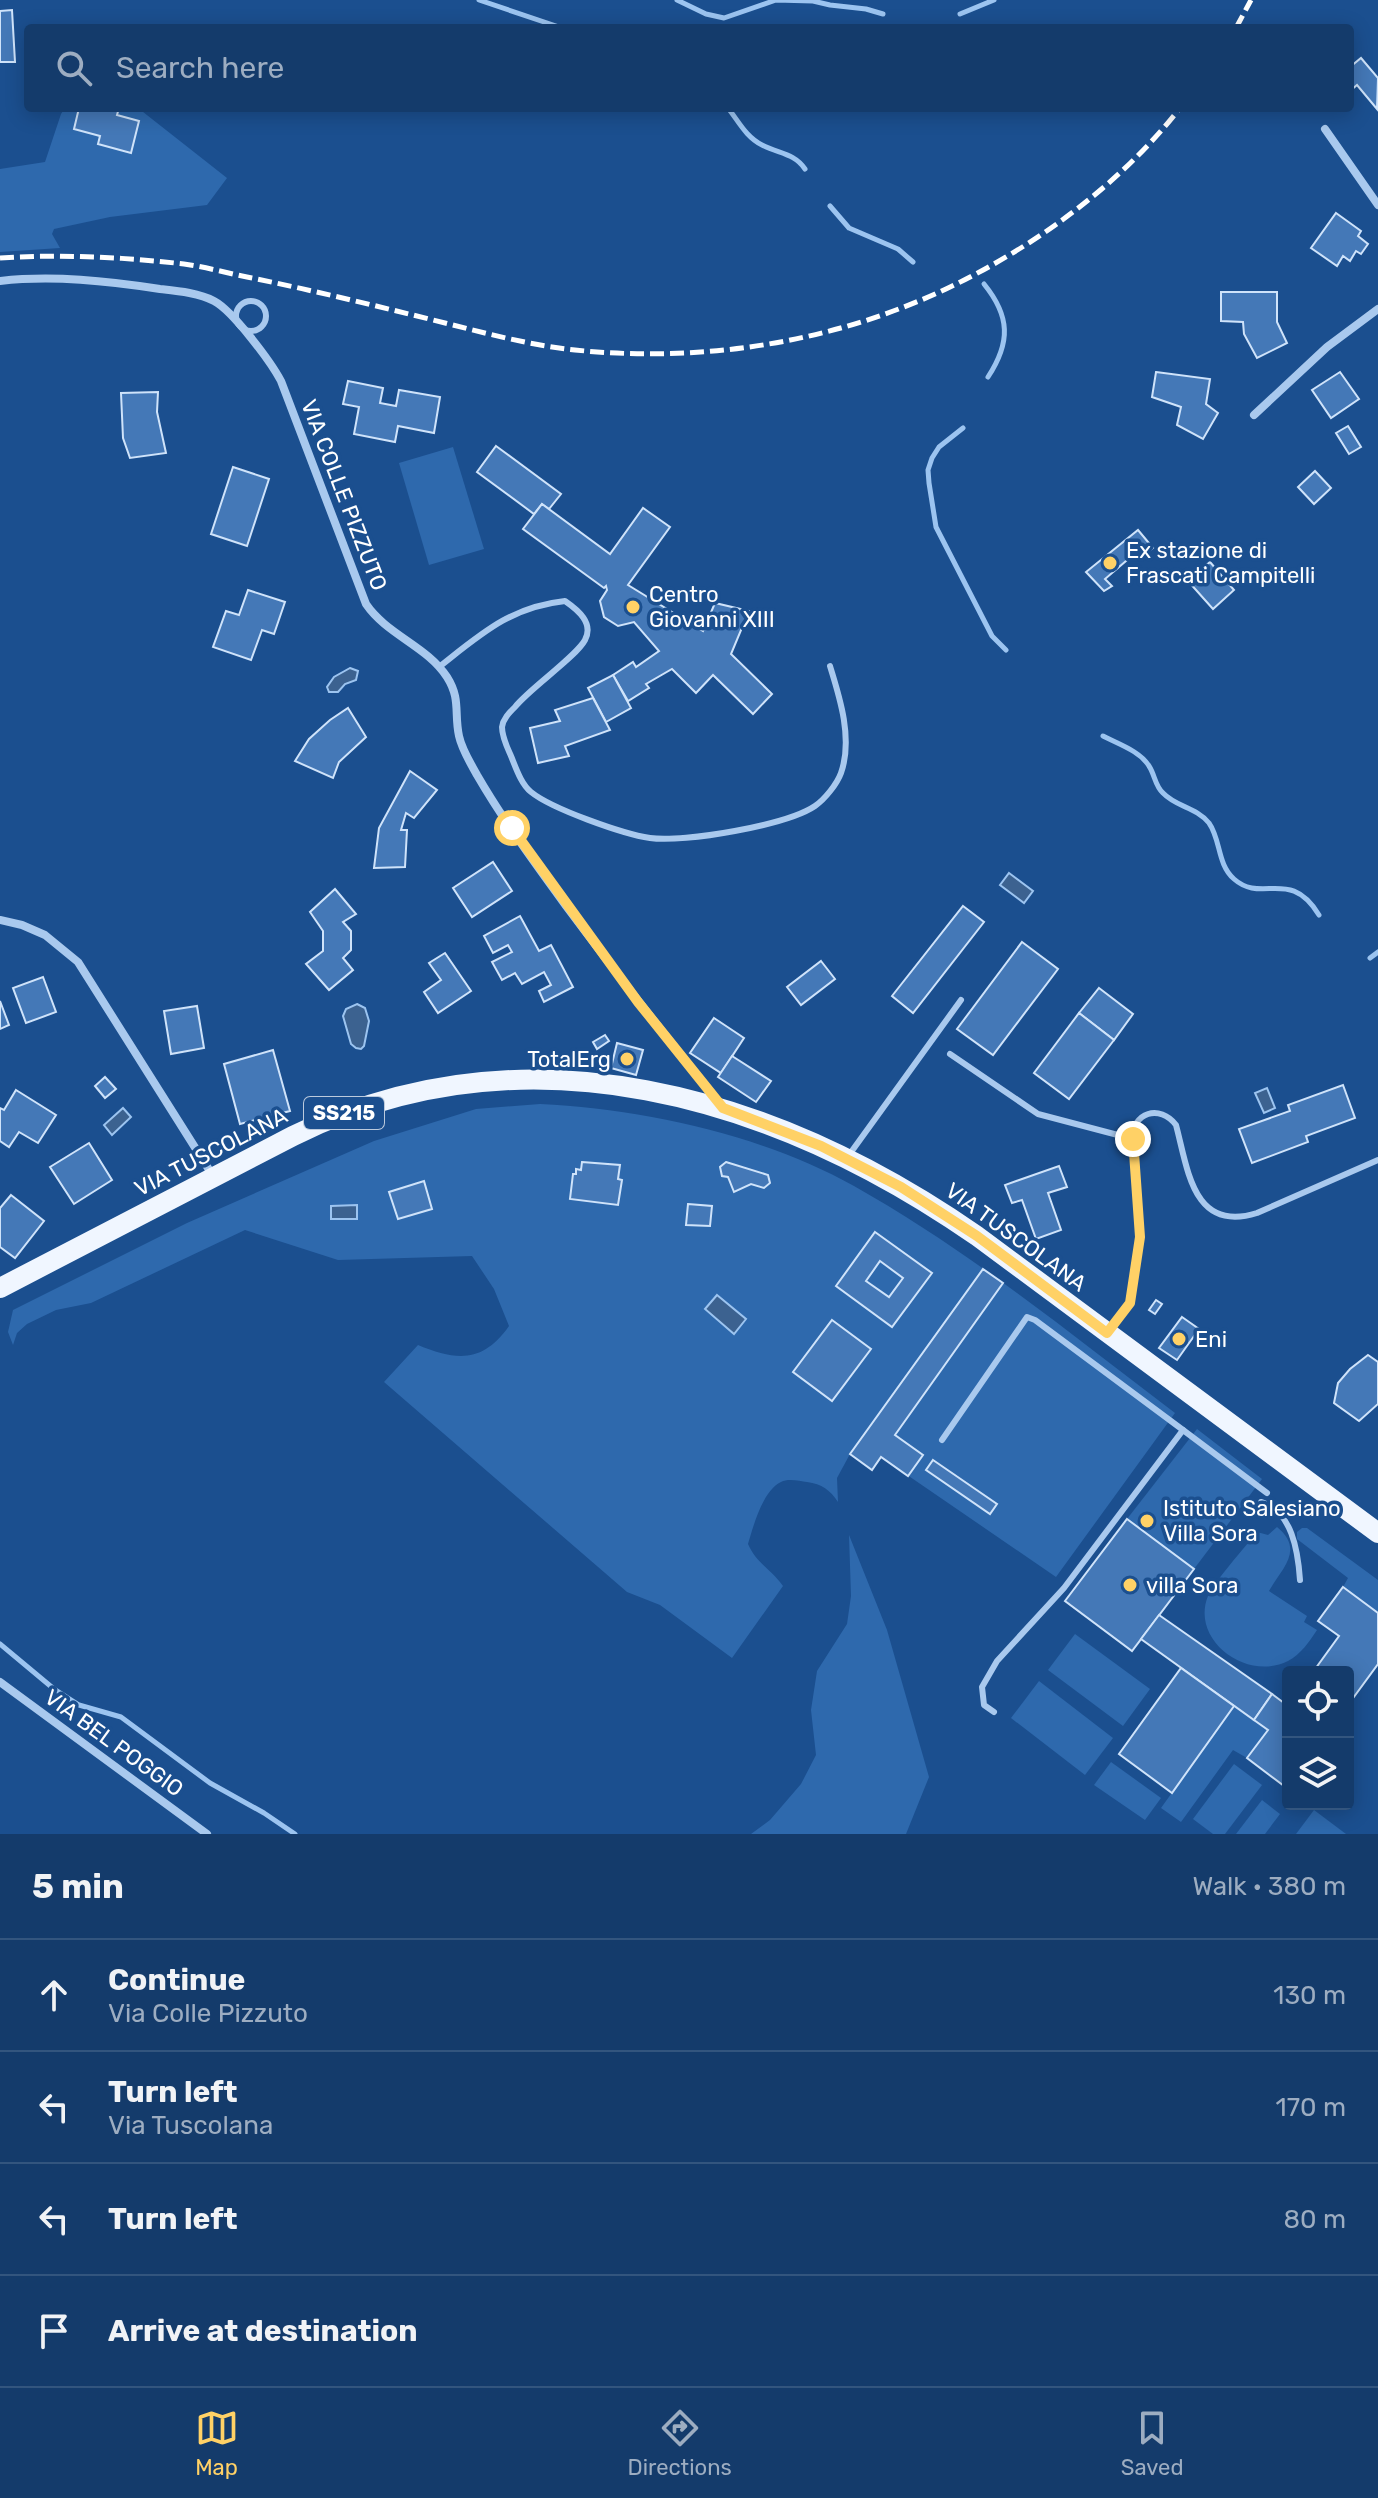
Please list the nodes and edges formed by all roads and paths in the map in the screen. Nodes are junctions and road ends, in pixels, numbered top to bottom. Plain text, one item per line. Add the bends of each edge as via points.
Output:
1 (1325, 129) dead end
2 (1378, 205) edge
3 (0, 281) edge
4 (1378, 309) edge
5 (240, 326) junction
6 (1254, 415) dead end
7 (830, 666) dead end
8 (439, 667) junction
9 (0, 920) edge
10 (961, 1000) dead end
11 (950, 1054) dead end
12 (723, 1108) junction
13 (1133, 1139) junction
14 (847, 1158) junction
15 (1378, 1160) edge
16 (214, 1177) junction
17 (0, 1288) edge
18 (1107, 1333) junction
19 (1183, 1430) junction
20 (942, 1440) dead end
21 (1267, 1493) dead end
22 (1261, 1502) dead end
23 (1378, 1533) edge
24 (1300, 1580) dead end
25 (0, 1682) edge
26 (994, 1712) dead end
27 (207, 1834) edge

1 - 2 street
3 - 5 street, VIA COLLE PIZZUTO via 101,281 199,296 219,303
4 - 6 street via 1318,355
5 - 5 lane via 253,331 262,326 266,317 260,304 250,301 238,308
5 - 8 street, VIA COLLE PIZZUTO via 281,381 366,604 377,619
7 - 8 lane via 844,723 844,754 841,774 830,790 814,806 776,821 678,838 625,832 550,804 522,782 502,727 528,690 585,640 587,626 580,612 565,601 514,613
8 - 12 street, VIA COLLE PIZZUTO via 456,697 463,750 485,788 617,975
9 - 16 street via 45,935 78,962
10 - 14 lane
11 - 13 lane via 1038,1114
12 - 14 main road, VIA TUSCOLANA / SS215
12 - 16 main road, VIA TUSCOLANA / SS215 via 676,1092 586,1076 467,1083 379,1101 314,1125
13 - 15 lane via 1135,1125 1145,1115 1159,1112 1171,1119 1201,1202 1227,1217 1257,1213
13 - 18 lane via 1140,1237 1130,1303
14 - 18 main road, VIA TUSCOLANA / SS215 via 959,1223
16 - 17 main road, VIA TUSCOLANA / SS215
18 - 23 main road, VIA TUSCOLANA / SS215 via 1144,1352
19 - 20 lane via 1027,1317
19 - 21 lane
19 - 26 lane via 1064,1588 997,1661 982,1687 984,1705
22 - 24 lane via 1281,1511 1297,1553
25 - 27 street, VIA BEL POGGIO

